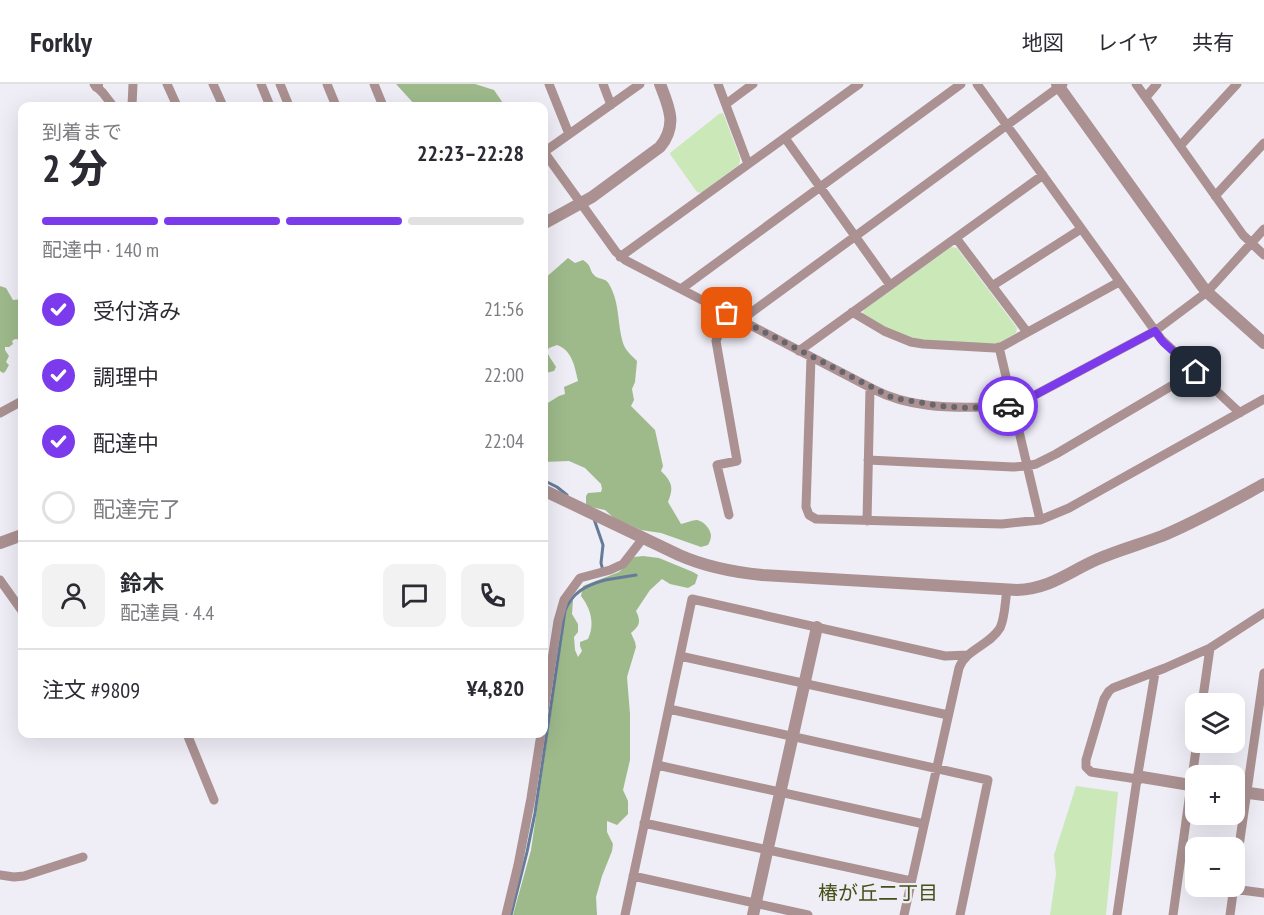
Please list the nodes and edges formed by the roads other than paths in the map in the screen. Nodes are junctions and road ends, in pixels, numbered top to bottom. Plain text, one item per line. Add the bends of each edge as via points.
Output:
1 (133, 84) edge
2 (167, 84) edge
3 (213, 84) edge
4 (261, 84) edge
5 (280, 84) edge
6 (327, 84) edge
7 (374, 84) edge
8 (549, 84) edge
9 (603, 84) edge
10 (640, 84) edge
11 (660, 84) edge
12 (718, 84) edge
13 (753, 84) edge
14 (859, 84) edge
15 (961, 84) edge
16 (977, 84) edge
17 (1136, 84) edge
18 (1157, 84) edge
19 (1237, 84) edge
20 (96, 85) edge
21 (1059, 85) edge
22 (1146, 97) junction
23 (110, 102) edge
24 (132, 102) edge
25 (175, 102) edge
26 (221, 102) edge
27 (268, 102) edge
28 (287, 102) edge
29 (334, 102) edge
30 (381, 102) edge
31 (726, 104) junction
32 (611, 105) junction
33 (1007, 125) junction
34 (569, 134) junction
35 (785, 138) junction
36 (1264, 143) edge
37 (1180, 146) junction
38 (548, 149) edge
39 (548, 159) edge
40 (748, 164) junction
41 (1042, 175) junction
42 (820, 187) junction
43 (1215, 196) junction
44 (581, 204) junction
45 (548, 221) edge
46 (1081, 229) junction
47 (1264, 229) edge
48 (855, 236) junction
49 (956, 238) junction
50 (1251, 243) junction
51 (1264, 255) edge
52 (620, 257) junction
53 (1119, 282) junction
54 (890, 285) junction
55 (992, 286) junction
56 (681, 289) junction
57 (1207, 292) junction
58 (852, 312) junction
59 (727, 313) junction
60 (741, 321) junction
61 (1155, 331) junction
62 (1027, 332) junction
63 (1264, 344) edge
64 (999, 347) junction
65 (799, 351) junction
66 (811, 357) junction
67 (1196, 372) junction
68 (870, 388) junction
69 (1264, 399) edge
70 (18, 403) edge
71 (1012, 406) junction
72 (0, 412) edge
73 (1240, 413) junction
74 (868, 460) junction
75 (1027, 466) junction
76 (1264, 484) edge
77 (548, 492) edge
78 (729, 515) dead end
79 (1040, 520) junction
80 (867, 521) junction
81 (18, 536) edge
82 (644, 537) junction
83 (0, 543) edge
84 (0, 580) edge
85 (1007, 590) junction
86 (18, 605) edge
87 (1264, 613) edge
88 (817, 627) junction
89 (1210, 648) junction
90 (968, 655) junction
91 (680, 656) junction
92 (1155, 673) junction
93 (1264, 673) edge
94 (805, 683) junction
95 (548, 685) edge
96 (1263, 685) edge
97 (1204, 693) edge
98 (669, 709) junction
99 (948, 715) junction
100 (793, 737) junction
101 (189, 738) edge
102 (539, 738) edge
103 (657, 765) junction
104 (936, 769) junction
105 (1245, 773) edge
106 (1137, 779) junction
107 (1185, 785) edge
108 (781, 792) junction
109 (1245, 793) edge
110 (1264, 795) edge
111 (214, 800) dead end
112 (644, 823) junction
113 (924, 825) junction
114 (1187, 825) edge
115 (768, 850) junction
116 (82, 857) dead end
117 (0, 875) edge
118 (633, 876) junction
119 (911, 881) junction
120 (1245, 888) edge
121 (1264, 892) edge
122 (1232, 897) edge
123 (755, 909) edge
124 (506, 915) edge
125 (625, 915) edge
126 (808, 915) edge
127 (904, 915) edge
128 (960, 915) edge
129 (1118, 915) edge
130 (1173, 915) edge
131 (1230, 915) edge

1 - 24 street
2 - 25 street
3 - 26 street
4 - 27 street
5 - 28 street
6 - 29 street
7 - 30 street
8 - 34 street
9 - 32 street
10 - 32 street
11 - 44 street via 671,119 664,142
12 - 31 street
13 - 31 street
14 - 35 street
15 - 42 street
16 - 33 street
17 - 22 street
18 - 22 street
19 - 37 street
20 - 23 street
21 - 33 street
21 - 57 street
22 - 37 street
31 - 40 street
32 - 34 street
33 - 41 street
33 - 48 street
34 - 38 street
35 - 40 street
35 - 42 street
36 - 43 street
37 - 43 street
39 - 44 street
40 - 52 street
41 - 46 street
41 - 49 street
42 - 48 street
42 - 56 street
43 - 50 street
44 - 45 street
44 - 52 street
46 - 53 street
46 - 55 street
47 - 50 street
48 - 54 street
48 - 60 street
49 - 54 street
49 - 55 street
50 - 51 street
50 - 57 street
52 - 56 street
53 - 61 street
53 - 62 street
54 - 58 street
55 - 62 street
56 - 59 street
57 - 61 street
57 - 63 street
58 - 64 street via 911,342
58 - 65 street
59 - 60 street
59 - 78 street via 716,341 737,461 717,465
60 - 65 street
61 - 67 street
61 - 71 street
62 - 64 street
64 - 71 street
65 - 66 street
66 - 68 street
66 - 80 street via 807,512 816,519
67 - 73 street
67 - 75 street via 1056,454
68 - 71 street via 893,398 932,406
68 - 74 street
69 - 73 street
70 - 72 street
71 - 75 street
73 - 79 street via 1069,508
74 - 75 street
74 - 80 street
75 - 79 street
76 - 85 street via 1202,518 1100,559 1050,584
77 - 82 street
79 - 80 street via 1002,524
81 - 83 street
82 - 85 street via 701,564 735,572
82 - 95 street via 623,564 580,578 564,600
84 - 86 street
85 - 90 street via 999,629
87 - 89 street
88 - 90 street via 945,656
88 - 91 street via 692,599
88 - 94 street
89 - 92 street
89 - 97 street
90 - 99 street via 959,668
91 - 94 street
91 - 98 street
92 - 106 street
92 - 106 street via 1109,691 1086,760 1091,772
93 - 96 street
94 - 99 street
94 - 100 street
96 - 105 street
98 - 100 street
98 - 103 street
99 - 104 street
100 - 104 street
100 - 108 street
101 - 111 street
102 - 124 street
103 - 108 street
103 - 112 street
104 - 113 street
104 - 128 street via 988,780
106 - 107 street
106 - 129 street
108 - 113 street
108 - 115 street
109 - 110 street
112 - 115 street
112 - 118 street
113 - 119 street
114 - 130 street
115 - 119 street
115 - 123 street
116 - 117 street via 24,876
118 - 123 street
118 - 125 street
119 - 127 street
120 - 121 street
122 - 131 street
123 - 126 street

